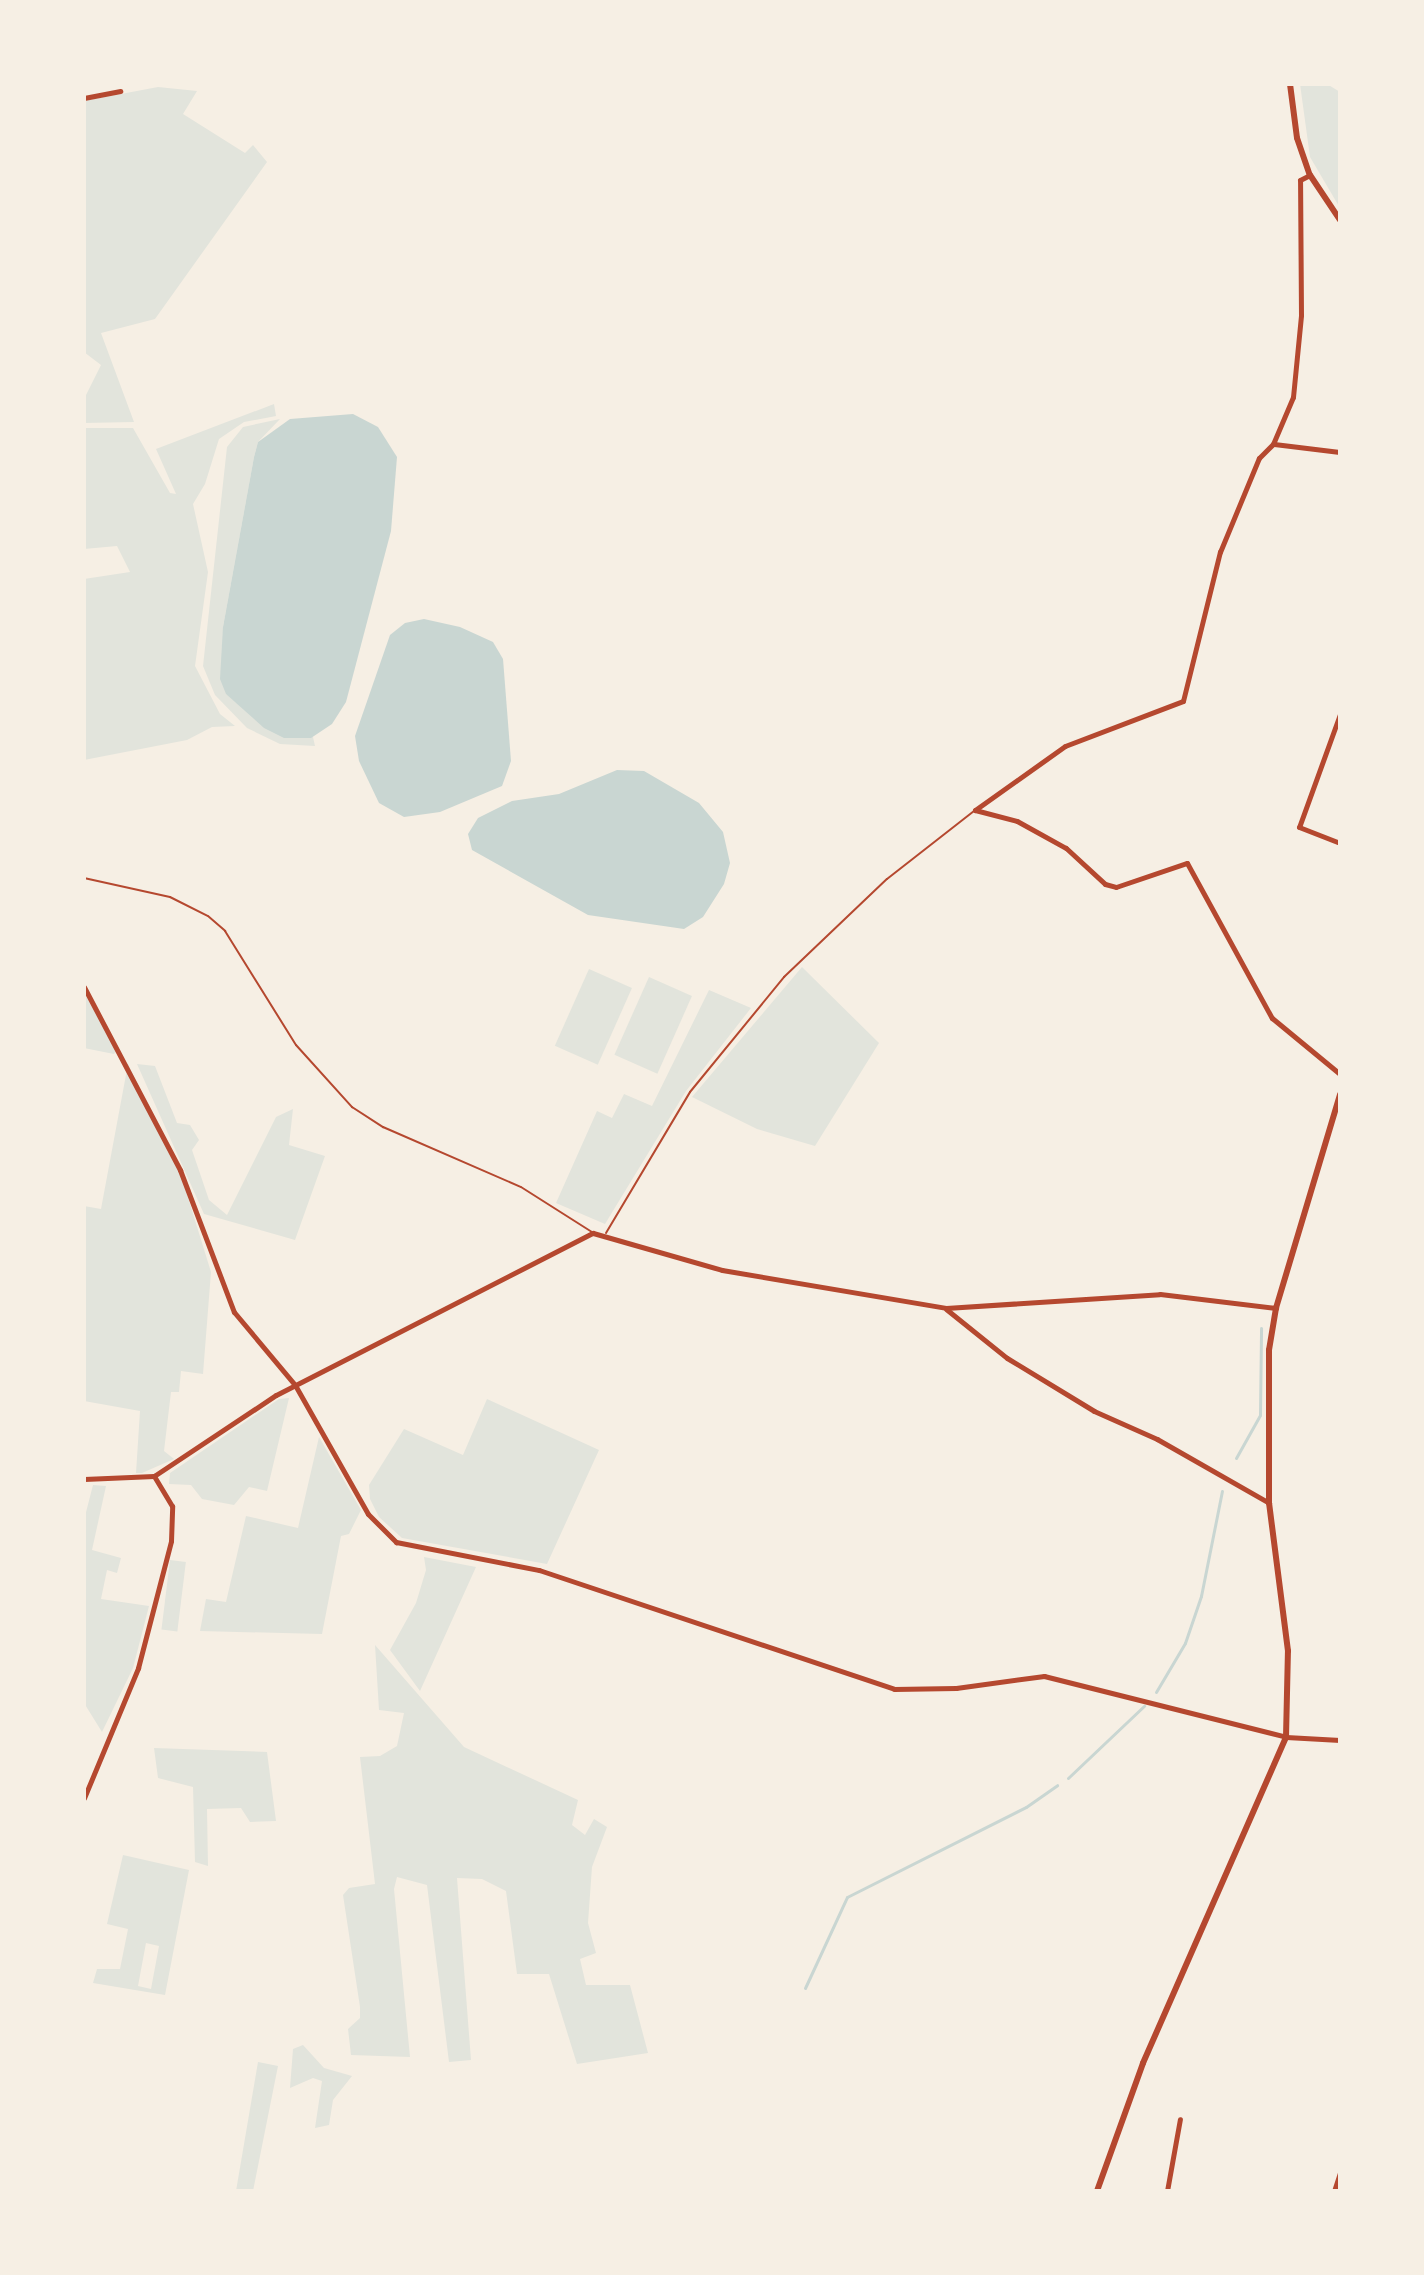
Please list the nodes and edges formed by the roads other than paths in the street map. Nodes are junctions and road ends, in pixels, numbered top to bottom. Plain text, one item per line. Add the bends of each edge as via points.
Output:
1 (1290, 84) edge
2 (120, 91) dead end
3 (84, 98) edge
4 (1310, 175) junction
5 (1340, 220) edge
6 (1273, 444) junction
7 (1340, 452) edge
8 (1340, 714) edge
9 (975, 810) junction
10 (1340, 843) edge
11 (84, 878) edge
12 (84, 987) edge
13 (1340, 1074) edge
14 (1340, 1094) edge
15 (593, 1233) junction
16 (606, 1233) junction
17 (946, 1308) junction
18 (1276, 1308) junction
19 (295, 1385) junction
20 (154, 1476) junction
21 (84, 1479) edge
22 (1269, 1503) junction
23 (1286, 1737) junction
24 (1340, 1740) edge
25 (84, 1798) edge
26 (1180, 2119) dead end
27 (1340, 2173) edge
28 (1097, 2191) edge
29 (1167, 2191) edge
30 (1334, 2191) edge

1 - 4 street via 1297,138
2 - 3 street
4 - 5 street
4 - 6 street via 1300,180 1301,315 1293,397
6 - 7 street
6 - 9 street via 1259,458 1212,574 1183,701 1065,746
8 - 10 street via 1299,827
9 - 13 street via 1017,821 1066,848 1105,884 1116,887 1187,863 1272,1018
9 - 16 lane via 887,879 784,977 690,1092
11 - 15 lane via 170,897 208,916 225,931 296,1045 352,1107 383,1127 513,1183
12 - 19 street via 180,1170 226,1298
14 - 18 street
15 - 16 street
15 - 19 street
16 - 17 street via 722,1270
17 - 18 street via 1160,1294
17 - 22 street via 955,1321 1007,1358 1094,1411 1157,1439
18 - 22 street via 1267,1374
19 - 20 street
19 - 23 street via 368,1514 396,1542 539,1570 894,1689 956,1688 1044,1676
20 - 21 street
20 - 25 street via 172,1506 171,1541 138,1668
22 - 23 street via 1288,1651
23 - 24 street
23 - 28 street via 1143,2063
26 - 29 street
27 - 30 street

